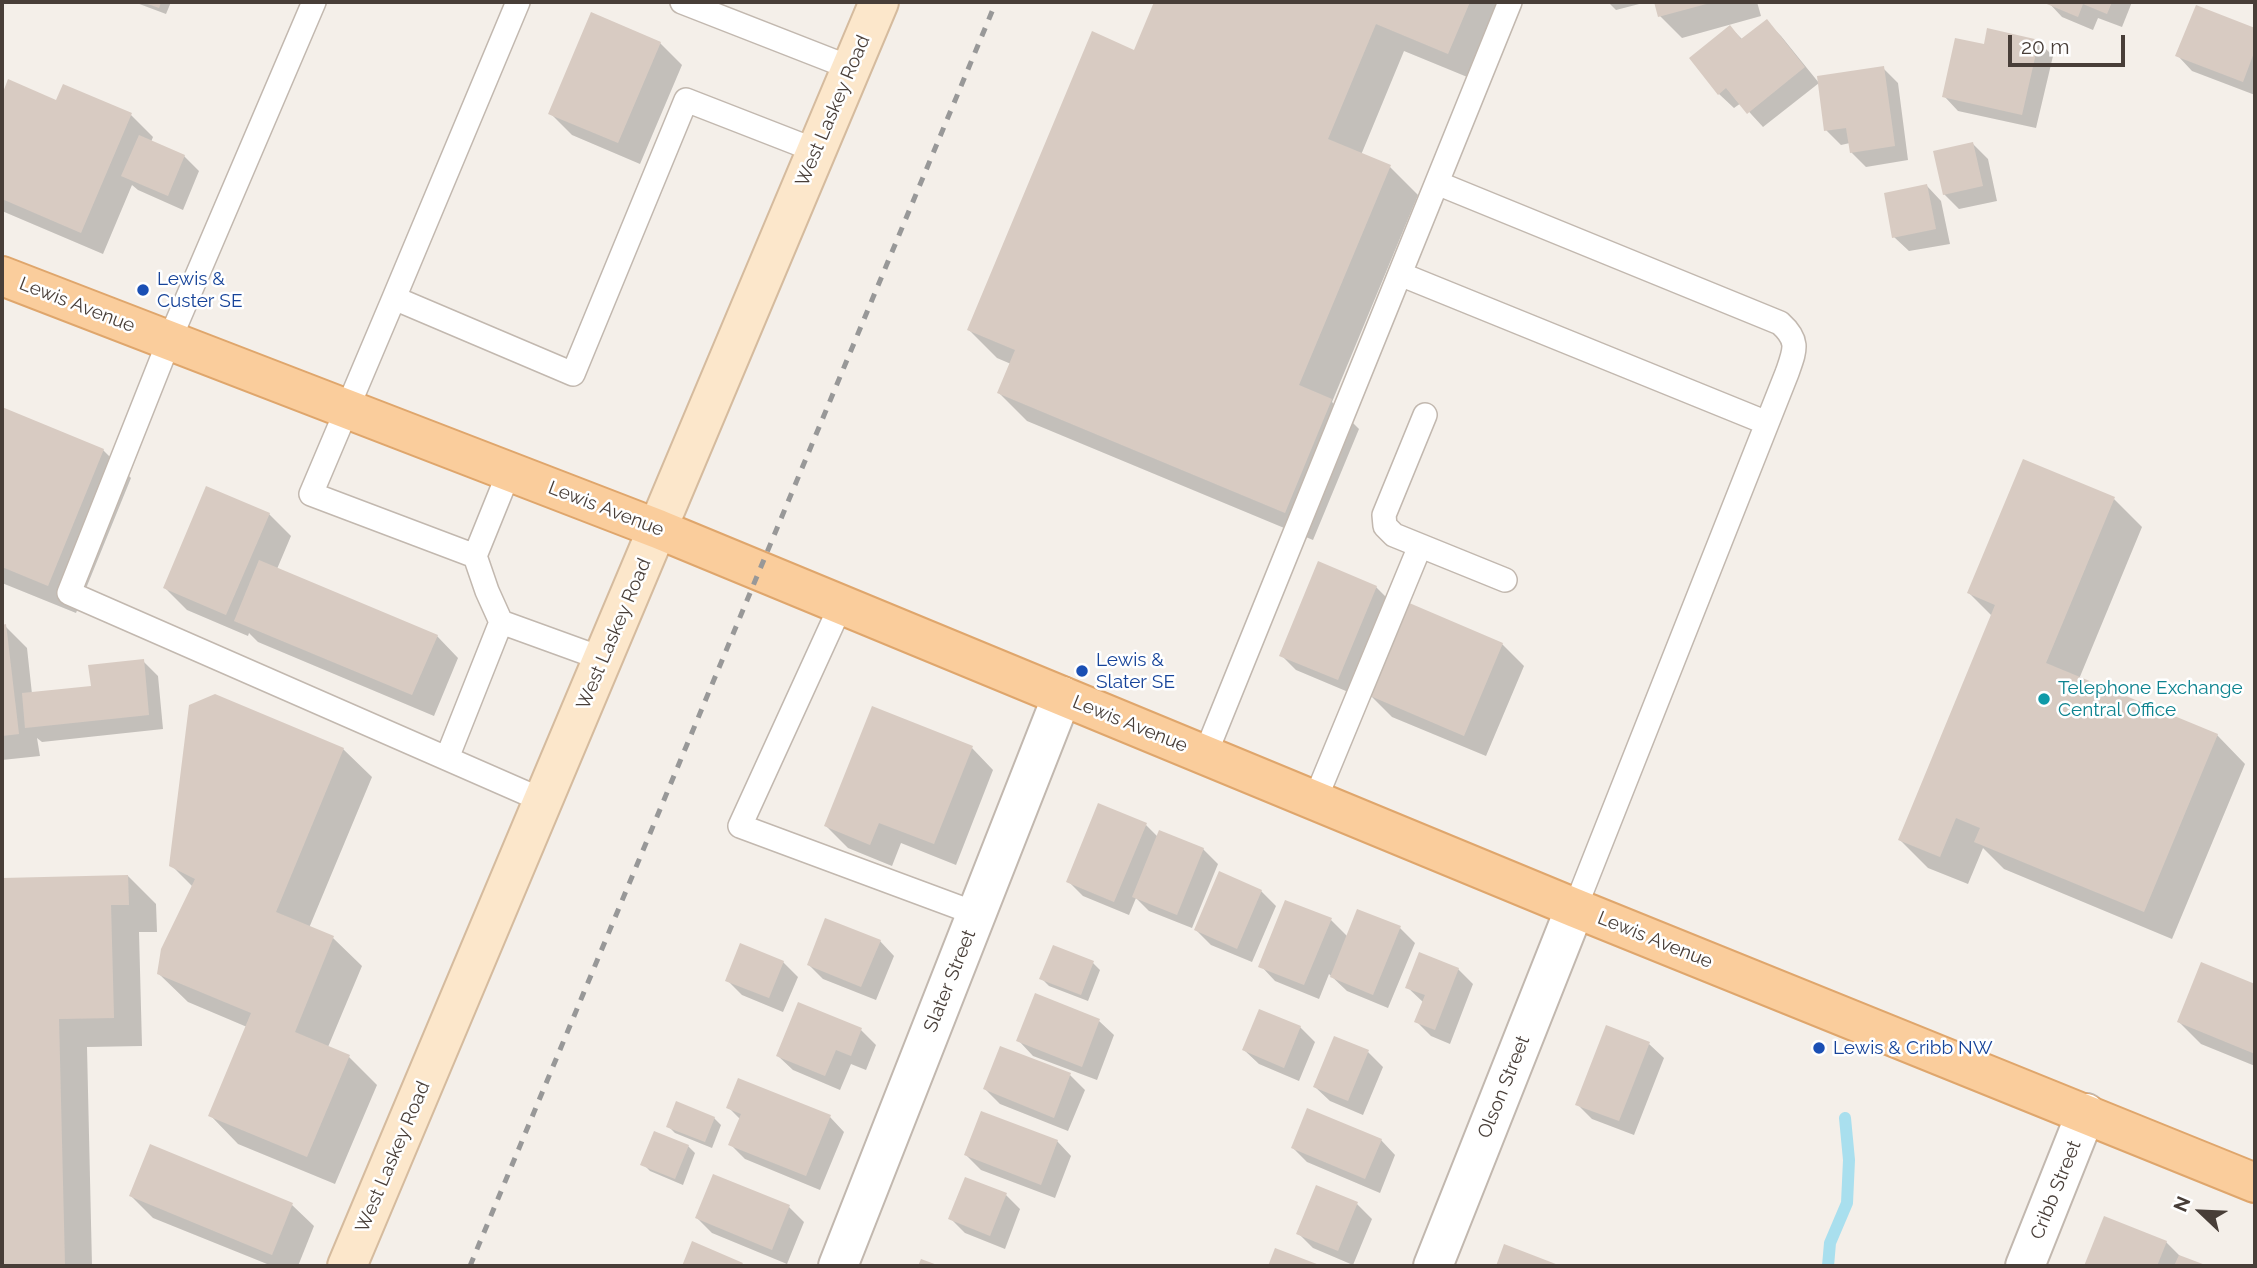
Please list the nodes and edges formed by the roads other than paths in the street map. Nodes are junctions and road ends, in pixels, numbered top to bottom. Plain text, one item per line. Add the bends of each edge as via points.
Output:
1 (314, 2) edge
2 (517, 2) edge
3 (682, 2) edge
4 (879, 2) edge
5 (1510, 2) edge
6 (732, 11) edge
7 (851, 68) junction
8 (817, 151) junction
9 (1437, 183) junction
10 (1400, 274) junction
11 (2, 275) edge
12 (394, 298) junction
13 (169, 341) junction
14 (346, 409) junction
15 (1425, 415) dead end
16 (1768, 423) junction
17 (509, 472) junction
18 (658, 529) junction
19 (1420, 547) junction
20 (475, 556) junction
21 (1505, 580) dead end
22 (841, 605) junction
23 (501, 622) junction
24 (603, 659) junction
25 (1062, 696) junction
26 (1205, 755) junction
27 (447, 758) junction
28 (1315, 800) junction
29 (544, 801) junction
30 (1575, 908) junction
31 (977, 914) junction
32 (2086, 1113) junction
33 (2255, 1183) edge
34 (347, 1266) edge
35 (838, 1266) edge
36 (1433, 1266) edge
37 (2025, 1266) edge

1 - 13 lane
2 - 12 lane
3 - 6 lane
4 - 7 main road, West Laskey Road
5 - 9 lane
6 - 7 lane
7 - 8 main road, West Laskey Road
8 - 12 lane via 686,100 573,374
8 - 18 main road, West Laskey Road
9 - 10 lane
9 - 16 lane via 1780,323 1792,333 1795,348
10 - 16 lane
10 - 26 lane
11 - 13 main road, Lewis Avenue
12 - 14 lane
13 - 14 main road, Lewis Avenue
13 - 27 lane via 69,593
14 - 17 main road, Lewis Avenue
14 - 20 lane via 311,494
15 - 19 lane via 1384,515 1385,526 1394,535
16 - 30 lane
17 - 18 main road, Lewis Avenue
17 - 20 lane
18 - 22 main road, Lewis Avenue
18 - 24 main road, West Laskey Road
19 - 21 lane
19 - 28 lane
20 - 23 lane
22 - 25 main road, Lewis Avenue
22 - 31 lane via 740,826
23 - 24 lane
23 - 27 lane
24 - 29 main road, West Laskey Road
25 - 26 main road, Lewis Avenue
25 - 31 street, Slater Street
26 - 28 main road, Lewis Avenue
27 - 29 lane
28 - 30 main road, Lewis Avenue
29 - 34 main road, West Laskey Road
30 - 32 main road, Lewis Avenue
30 - 36 street, Olson Street
31 - 35 street, Slater Street
32 - 33 main road, Lewis Avenue
32 - 37 street, Cribb Street

